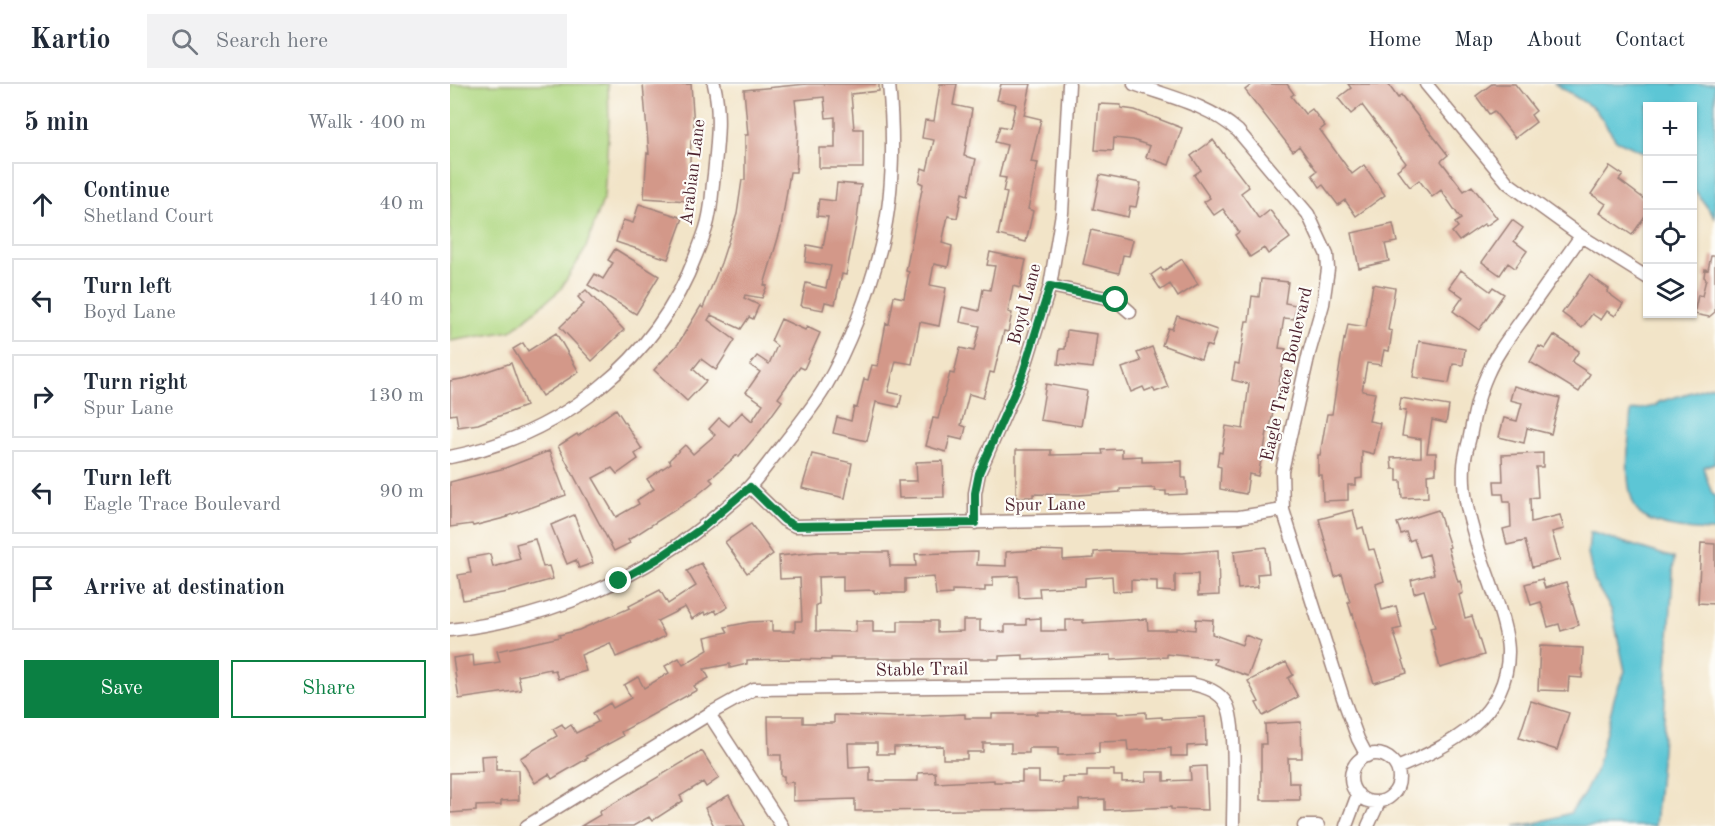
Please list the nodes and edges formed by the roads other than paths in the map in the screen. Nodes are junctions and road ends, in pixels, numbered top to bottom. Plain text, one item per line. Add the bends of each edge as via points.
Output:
1 (714, 84) edge
2 (889, 84) edge
3 (1069, 84) edge
4 (1134, 84) edge
5 (1426, 84) edge
6 (1581, 236) junction
7 (1643, 275) edge
8 (1050, 286) junction
9 (1130, 312) dead end
10 (450, 458) edge
11 (750, 487) junction
12 (1283, 510) junction
13 (975, 523) junction
14 (450, 630) edge
15 (709, 714) junction
16 (1366, 756) junction
17 (1397, 768) junction
18 (1358, 794) junction
19 (1379, 802) junction
20 (527, 826) edge
21 (782, 826) edge
22 (1233, 826) edge
23 (1304, 826) edge
24 (1318, 826) edge
25 (1346, 826) edge
26 (1368, 826) edge

1 - 10 street, Arabian Lane via 719,131 709,217 688,277 662,321 645,345 600,388 573,406 506,442
2 - 11 street via 890,191 881,245 866,296 824,389
3 - 8 street, Boyd Lane via 1062,213
4 - 12 street, Eagle Trace Boulevard via 1225,119 1308,214 1328,255 1323,304 1281,471
5 - 6 street via 1508,183
6 - 7 street
6 - 17 street via 1487,374 1478,396 1464,465 1463,493 1508,651 1504,678 1495,702 1478,722 1455,739
8 - 9 street via 1116,300
8 - 13 street, Boyd Lane via 1023,373 979,473
11 - 13 street, Spur Lane via 795,526
11 - 14 street via 702,528 619,581 567,603 484,627
12 - 13 street, Spur Lane via 1239,517
12 - 16 street, Eagle Trace Boulevard via 1343,698
15 - 20 street, Stable Trail
15 - 21 street
15 - 22 street, Stable Trail via 754,689 1192,684 1210,688 1226,703 1232,721
16 - 17 street via 1381,755
16 - 18 street via 1352,773 1353,788
17 - 19 street via 1396,789
18 - 19 street
18 - 25 street
19 - 26 street
23 - 24 street

